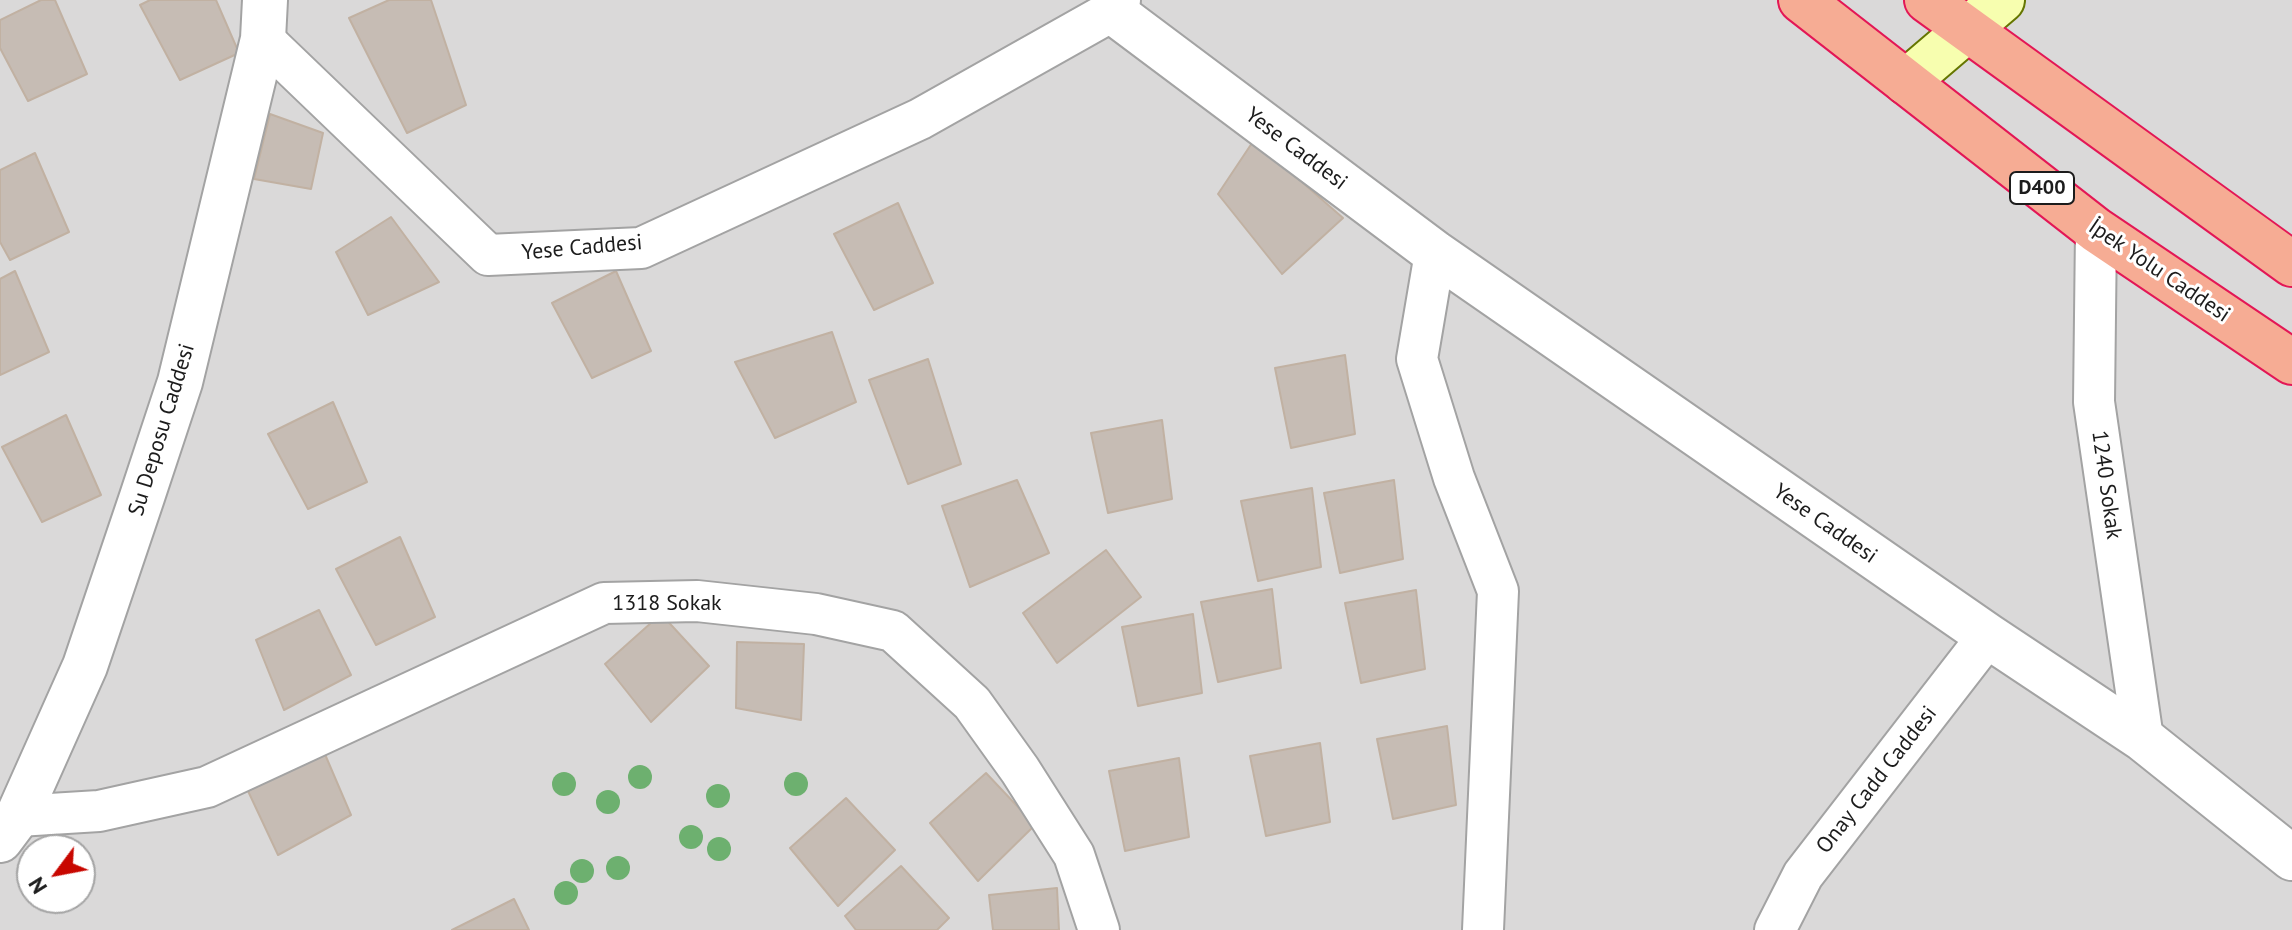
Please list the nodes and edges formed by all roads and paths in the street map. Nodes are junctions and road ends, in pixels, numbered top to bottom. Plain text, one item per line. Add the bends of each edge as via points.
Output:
1 (1801, 0) edge
2 (1927, 0) edge
3 (2002, 0) edge
4 (1116, 6) edge
5 (264, 19) edge
6 (1969, 27) junction
7 (1906, 82) junction
8 (2096, 230) junction
9 (1435, 253) junction
10 (2292, 264) edge
11 (2292, 362) edge
12 (1988, 636) junction
13 (2143, 739) junction
14 (9, 828) edge
15 (2292, 858) edge
16 (1099, 930) edge
17 (1483, 930) edge
18 (1775, 930) edge

1 - 7 highway, İpek Yolu Caddesi / D400
2 - 6 highway
3 - 6 main road
4 - 5 street, Yese Caddesi via 920,119 641,248 488,255
4 - 9 street, Yese Caddesi
5 - 14 street, Su Deposu Caddesi via 180,382 85,666
6 - 7 main road
6 - 10 highway
7 - 8 highway, İpek Yolu Caddesi / D400
8 - 11 highway, İpek Yolu Caddesi / D400
8 - 13 street, 1240 Sokak via 2094,402
9 - 12 street, Yese Caddesi
9 - 17 street via 1417,359 1454,478 1498,591
12 - 13 street, Yese Caddesi
12 - 18 street, Onay Cadd Caddesi via 1803,875
13 - 15 street, Yese Caddesi
14 - 16 street, 1318 Sokak via 207,787 604,603 697,601 816,614 893,631 972,703 1020,770 1074,855

